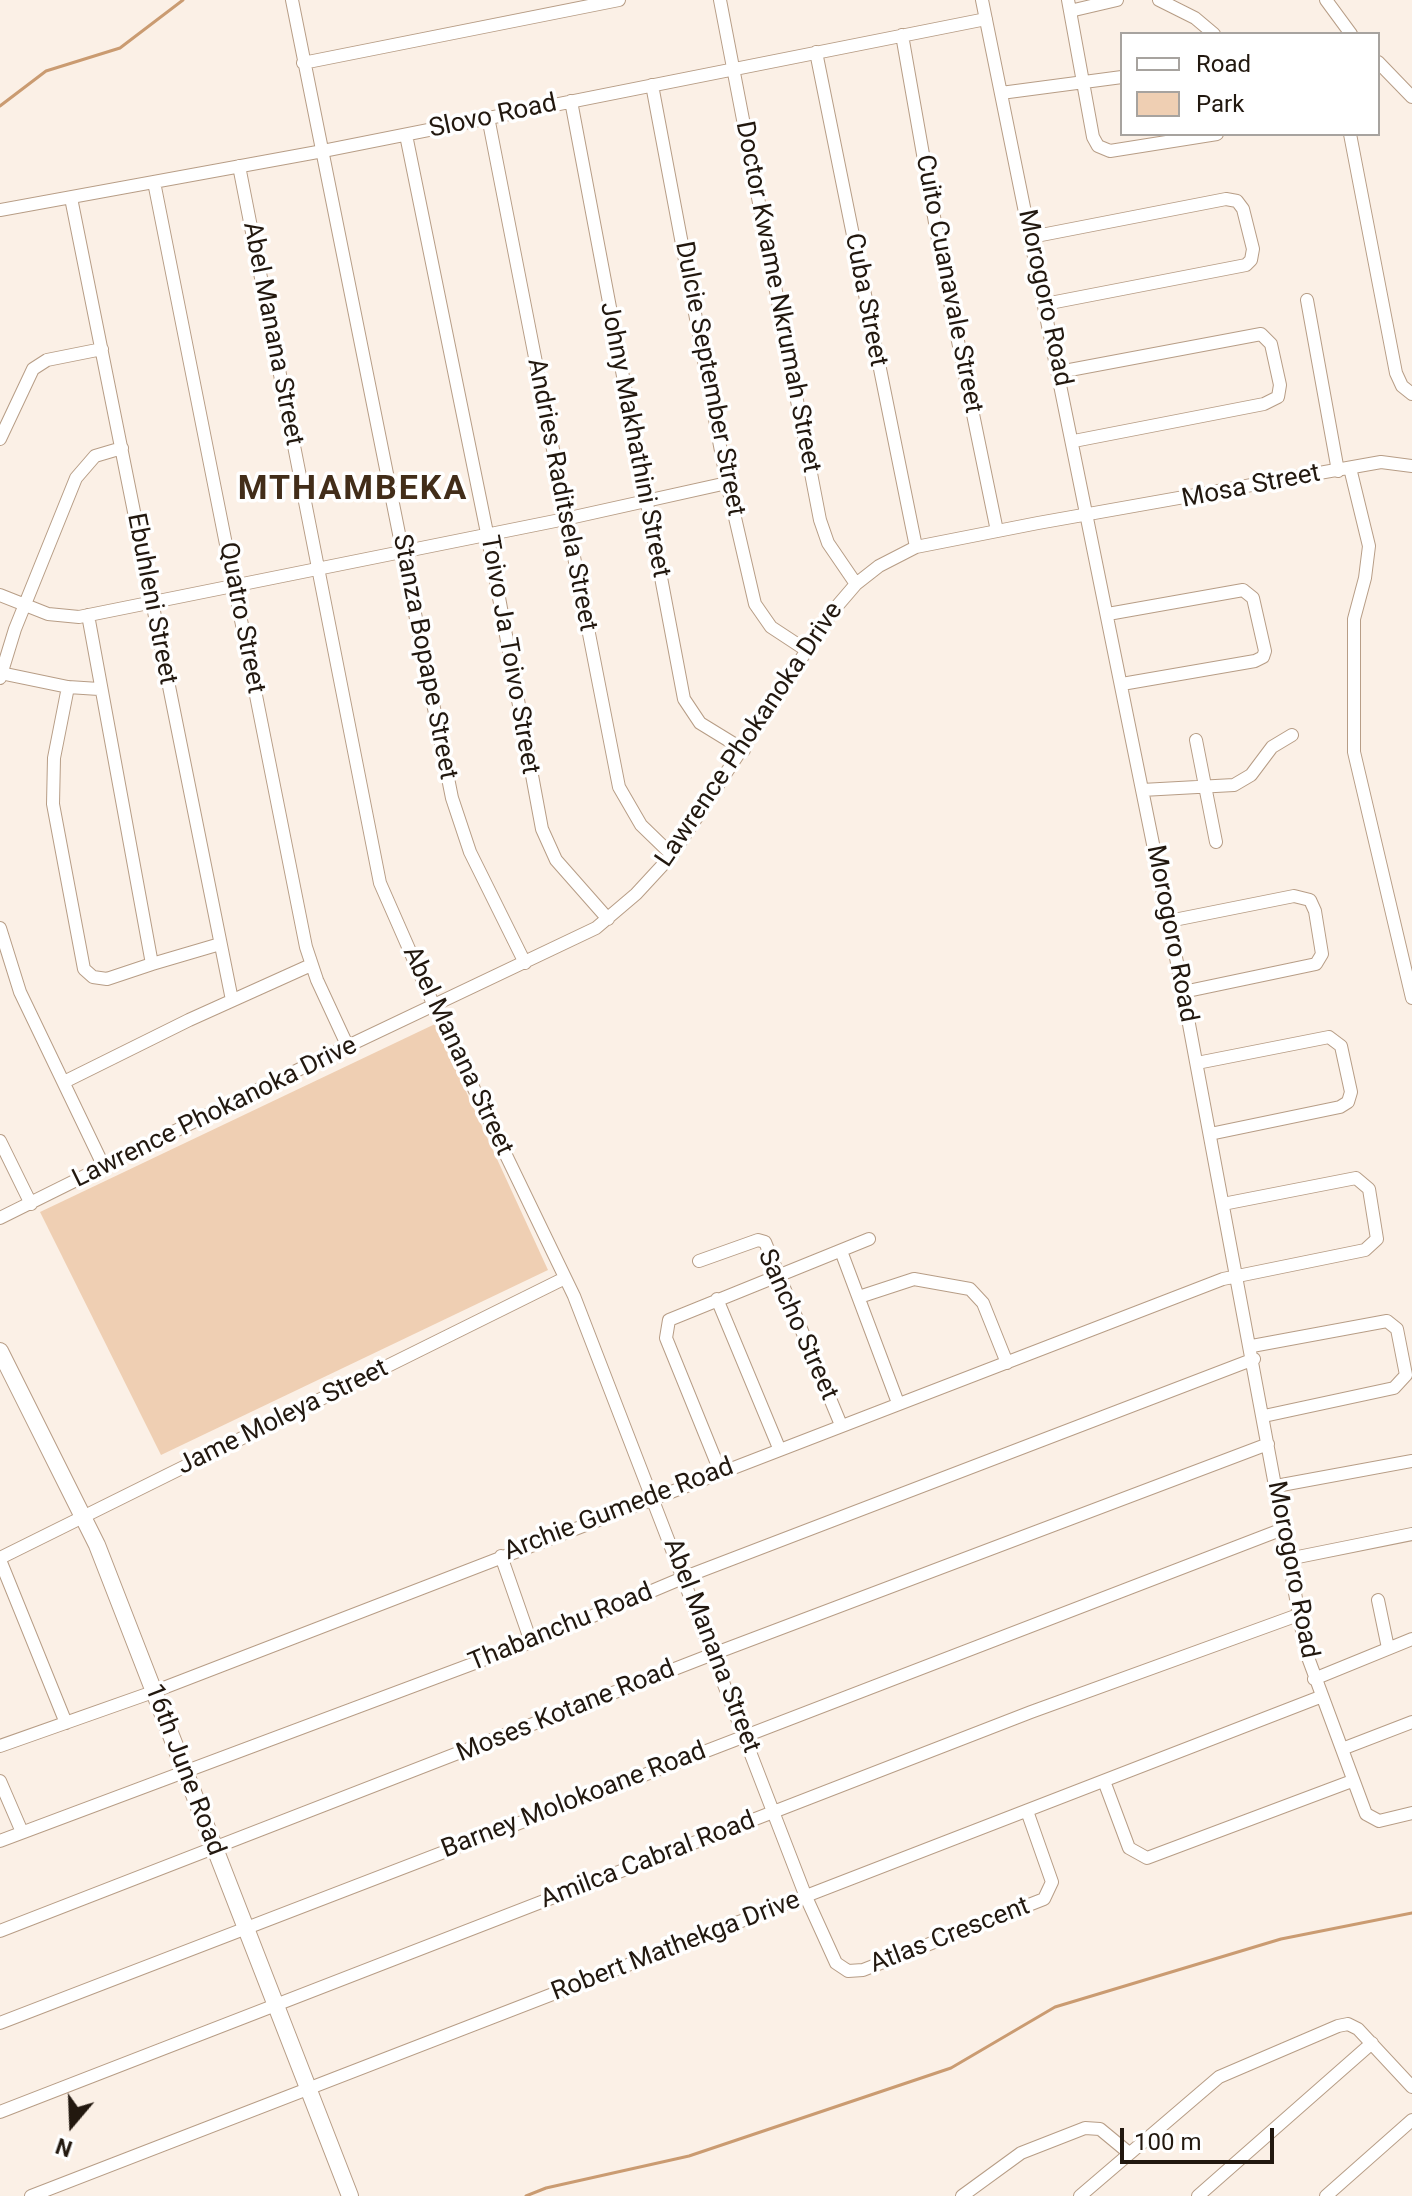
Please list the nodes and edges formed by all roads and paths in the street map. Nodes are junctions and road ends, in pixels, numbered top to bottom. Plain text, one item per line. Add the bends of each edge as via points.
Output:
1 (292, 0) edge
2 (619, 0) edge
3 (720, 0) edge
4 (982, 0) edge
5 (1117, 0) edge
6 (1159, 0) edge
7 (1326, 0) edge
8 (1069, 6) edge
9 (986, 19) junction
10 (1212, 32) edge
11 (1350, 32) edge
12 (902, 35) junction
13 (816, 52) junction
14 (303, 63) junction
15 (1380, 64) edge
16 (732, 69) junction
17 (1120, 77) edge
18 (1083, 82) junction
19 (652, 85) junction
20 (1001, 93) junction
21 (1412, 97) edge
22 (571, 101) junction
23 (488, 117) junction
24 (406, 135) junction
25 (1203, 136) edge
26 (1350, 136) edge
27 (323, 151) junction
28 (239, 166) junction
29 (154, 182) junction
30 (71, 198) junction
31 (0, 210) edge
32 (1031, 237) junction
33 (1307, 300) dead end
34 (1045, 304) junction
35 (102, 349) junction
36 (1059, 372) junction
37 (1412, 394) edge
38 (0, 439) edge
39 (1074, 441) junction
40 (122, 448) junction
41 (1412, 466) edge
42 (1344, 469) junction
43 (727, 483) junction
44 (645, 502) junction
45 (1089, 517) junction
46 (565, 519) junction
47 (997, 531) junction
48 (487, 533) junction
49 (916, 547) junction
50 (404, 551) junction
51 (319, 569) junction
52 (234, 584) junction
53 (856, 584) junction
54 (0, 595) edge
55 (151, 600) junction
56 (24, 605) junction
57 (1108, 614) junction
58 (88, 615) junction
59 (806, 650) junction
60 (0, 675) edge
61 (1122, 684) junction
62 (68, 687) junction
63 (99, 689) junction
64 (1292, 735) dead end
65 (1196, 740) dead end
66 (744, 750) junction
67 (1206, 788) junction
68 (1142, 790) junction
69 (1216, 842) dead end
70 (672, 855) junction
71 (608, 919) junction
72 (1169, 921) junction
73 (0, 928) edge
74 (220, 944) junction
75 (525, 963) junction
76 (152, 964) junction
77 (311, 965) junction
78 (1183, 992) junction
79 (1412, 998) edge
80 (232, 1000) junction
81 (434, 1006) junction
82 (348, 1047) junction
83 (1197, 1063) junction
84 (64, 1082) junction
85 (1210, 1134) junction
86 (0, 1141) edge
87 (104, 1167) junction
88 (31, 1204) junction
89 (1223, 1204) junction
90 (0, 1218) edge
91 (869, 1239) dead end
92 (841, 1251) junction
93 (699, 1261) dead end
94 (780, 1275) junction
95 (1238, 1275) junction
96 (565, 1278) junction
97 (859, 1297) junction
98 (717, 1299) junction
99 (0, 1351) edge
100 (1253, 1352) junction
101 (1007, 1363) junction
102 (898, 1403) junction
103 (1264, 1416) junction
104 (841, 1425) junction
105 (1268, 1444) junction
106 (779, 1448) junction
107 (1412, 1461) edge
108 (720, 1471) junction
109 (1276, 1486) junction
110 (653, 1498) junction
111 (84, 1516) junction
112 (1283, 1529) junction
113 (1412, 1534) edge
114 (501, 1556) junction
115 (0, 1559) edge
116 (1288, 1559) junction
117 (685, 1577) junction
118 (1378, 1600) dead end
119 (1298, 1615) junction
120 (1412, 1639) edge
121 (531, 1642) junction
122 (1388, 1648) junction
123 (713, 1654) junction
124 (1314, 1679) junction
125 (153, 1692) junction
126 (1320, 1697) junction
127 (1412, 1722) edge
128 (66, 1723) junction
129 (745, 1734) junction
130 (0, 1746) edge
131 (1342, 1749) junction
132 (184, 1770) junction
133 (0, 1781) edge
134 (1104, 1781) junction
135 (1352, 1781) junction
136 (1027, 1811) junction
137 (776, 1812) junction
138 (1412, 1813) edge
139 (22, 1832) junction
140 (0, 1841) edge
141 (214, 1849) junction
142 (806, 1897) junction
143 (244, 1928) junction
144 (0, 1931) edge
145 (275, 2006) junction
146 (0, 2023) edge
147 (1372, 2043) junction
148 (1412, 2087) edge
149 (307, 2090) junction
150 (0, 2112) edge
151 (1412, 2120) edge
152 (1129, 2153) junction
153 (31, 2196) edge
154 (350, 2196) edge
155 (962, 2196) edge
156 (1080, 2196) edge
157 (1198, 2196) edge
158 (1326, 2196) edge

1 - 14 street, Stanza Bopape Street
2 - 14 street
3 - 16 street, Doctor Kwame Nkrumah Street
4 - 9 street, Morogoro Road
5 - 8 street
6 - 10 street
7 - 11 street
8 - 18 street
9 - 12 street, Slovo Road
9 - 20 street, Morogoro Road
12 - 13 street, Slovo Road
12 - 47 street, Cuito Cuanavale Street
13 - 16 street, Slovo Road
13 - 49 street, Cuba Street
14 - 27 street, Stanza Bopape Street
15 - 21 street
16 - 19 street, Slovo Road
16 - 53 street, Doctor Kwame Nkrumah Street via 823,532
17 - 18 street
18 - 20 street
18 - 25 street via 1093,137 1104,150
19 - 22 street, Slovo Road
19 - 43 street, Dulcie September Street
20 - 32 street, Morogoro Road
22 - 23 street, Slovo Road
22 - 44 street, Johny Makhathini Street
23 - 24 street, Slovo Road
23 - 46 street, Andries Raditsela Street
24 - 27 street, Slovo Road
24 - 48 street, Toivo Ja Toivo Street
26 - 37 street via 1396,373
27 - 28 street, Slovo Road
27 - 50 street, Stanza Bopape Street
28 - 29 street, Slovo Road
28 - 51 street, Abel Manana Street
29 - 30 street, Slovo Road
29 - 52 street, Quatro Street
30 - 31 street, Slovo Road
30 - 35 street, Ebuhleni Street
32 - 34 street, Morogoro Road
32 - 34 street via 1226,199 1241,205 1248,226 1253,255 1246,265
33 - 42 street
34 - 36 street, Morogoro Road
35 - 38 street via 47,360 33,369
35 - 40 street, Ebuhleni Street
36 - 39 street, Morogoro Road
36 - 39 street via 1261,334 1271,344 1280,385 1278,397 1264,404
39 - 45 street, Morogoro Road
40 - 55 street, Ebuhleni Street
40 - 56 street via 101,453 82,468
41 - 42 street, Mosa Street via 1381,462
42 - 45 street, Mosa Street
42 - 79 street via 1369,546 1354,619 1354,752
43 - 44 street
43 - 59 street, Dulcie September Street via 755,604 771,627
44 - 46 street
44 - 66 street, Johny Makhathini Street via 688,709 700,723
45 - 47 street, Lawrence Phokanoka Drive
45 - 57 street, Morogoro Road
46 - 48 street
46 - 70 street, Andries Raditsela Street via 623,799
47 - 49 street, Lawrence Phokanoka Drive
48 - 50 street
48 - 71 street, Toivo Ja Toivo Street via 542,829 556,860
49 - 53 street, Lawrence Phokanoka Drive
50 - 51 street
50 - 75 street, Stanza Bopape Street via 457,817
51 - 52 street
51 - 81 street, Abel Manana Street via 374,864
52 - 55 street
52 - 77 street, Quatro Street
53 - 59 street, Lawrence Phokanoka Drive
54 - 56 street
55 - 58 street
55 - 74 street, Ebuhleni Street
56 - 58 street via 63,617
56 - 60 street
57 - 61 street, Morogoro Road
57 - 61 street via 1243,590 1253,598 1265,651 1255,661
58 - 63 street
59 - 66 street, Lawrence Phokanoka Drive
60 - 62 street
61 - 68 street, Morogoro Road
62 - 63 street
62 - 76 street via 54,758 53,804 84,969 107,979
63 - 76 street
64 - 67 street via 1272,747 1243,781
65 - 67 street
66 - 70 street, Lawrence Phokanoka Drive
67 - 68 street
67 - 69 street
68 - 72 street, Morogoro Road
70 - 71 street, Lawrence Phokanoka Drive
71 - 75 street, Lawrence Phokanoka Drive
72 - 78 street, Morogoro Road
72 - 78 street via 1294,896 1310,900 1315,911 1322,949 1316,964
73 - 84 street via 20,992
74 - 76 street
74 - 80 street, Ebuhleni Street
75 - 81 street, Lawrence Phokanoka Drive
77 - 80 street
77 - 82 street, Quatro Street
78 - 83 street, Morogoro Road
80 - 84 street
81 - 82 street, Lawrence Phokanoka Drive
81 - 96 street, Abel Manana Street
82 - 87 street, Lawrence Phokanoka Drive
83 - 85 street, Morogoro Road
83 - 85 street via 1329,1037 1341,1046 1351,1092 1340,1107
84 - 87 street
85 - 89 street, Morogoro Road
86 - 88 street
87 - 88 street, Lawrence Phokanoka Drive
88 - 90 street, Lawrence Phokanoka Drive
89 - 95 street, Morogoro Road
89 - 95 street, Archie Gumede Road via 1352,1178 1365,1183 1370,1193 1378,1235 1369,1248
91 - 92 street
92 - 94 street
92 - 97 street
93 - 94 street, Sancho Street via 762,1240
94 - 98 street
94 - 104 street, Sancho Street
95 - 100 street, Morogoro Road
95 - 101 street, Archie Gumede Road
96 - 110 street, Abel Manana Street
96 - 111 street, Jame Moleya Street
97 - 101 street via 914,1279 970,1289 983,1303
97 - 102 street
98 - 106 street
98 - 108 street via 669,1320 666,1338
99 - 111 street, 16th June Road
100 - 103 street, Morogoro Road
100 - 103 street, Thabanchu Road via 1387,1321 1397,1329 1406,1375 1394,1388
100 - 117 street, Thabanchu Road
101 - 102 street, Archie Gumede Road
102 - 104 street, Archie Gumede Road
103 - 105 street, Morogoro Road
104 - 106 street, Archie Gumede Road
105 - 109 street, Morogoro Road
105 - 123 street, Moses Kotane Road
106 - 108 street, Archie Gumede Road
107 - 109 street
108 - 110 street, Archie Gumede Road
109 - 112 street, Morogoro Road
110 - 114 street, Archie Gumede Road
110 - 117 street, Abel Manana Street
111 - 115 street, Jame Moleya Street
111 - 125 street, 16th June Road
112 - 116 street, Morogoro Road
112 - 129 street, Barney Molokoane Road
113 - 116 street
114 - 121 street
114 - 125 street, Archie Gumede Road
115 - 128 street
116 - 119 street, Morogoro Road
117 - 121 street, Thabanchu Road
117 - 123 street, Abel Manana Street
118 - 122 street
119 - 124 street, Morogoro Road
119 - 137 street, Amilca Cabral Road
120 - 122 street
121 - 132 street, Thabanchu Road
122 - 124 street
123 - 129 street, Abel Manana Street
123 - 141 street, Moses Kotane Road
124 - 126 street, Morogoro Road
125 - 128 street, Archie Gumede Road
125 - 132 street, 16th June Road
126 - 131 street, Morogoro Road
126 - 134 street, Robert Mathekga Drive
127 - 131 street
128 - 130 street, Archie Gumede Road
129 - 137 street, Abel Manana Street
129 - 143 street, Barney Molokoane Road
131 - 135 street, Morogoro Road
132 - 139 street, Thabanchu Road
132 - 141 street, 16th June Road
133 - 139 street
134 - 135 street via 1129,1848 1147,1858
134 - 136 street, Robert Mathekga Drive
135 - 138 street, Morogoro Road via 1372,1819
136 - 142 street, Robert Mathekga Drive
136 - 142 street, Atlas Crescent via 1052,1882 1040,1902 853,1971 836,1963
137 - 142 street, Abel Manana Street
137 - 145 street, Amilca Cabral Road
139 - 140 street, Thabanchu Road
141 - 143 street, 16th June Road
141 - 144 street, Moses Kotane Road
142 - 149 street, Robert Mathekga Drive
143 - 145 street, 16th June Road
143 - 146 street, Barney Molokoane Road
145 - 149 street, 16th June Road
145 - 150 street, Amilca Cabral Road
147 - 148 street
147 - 152 street via 1358,2029 1343,2024 1241,2065 1194,2096
147 - 157 street
149 - 153 street, Robert Mathekga Drive
149 - 154 street, 16th June Road
151 - 158 street
152 - 155 street via 1100,2129 1085,2128 1006,2161
152 - 156 street

